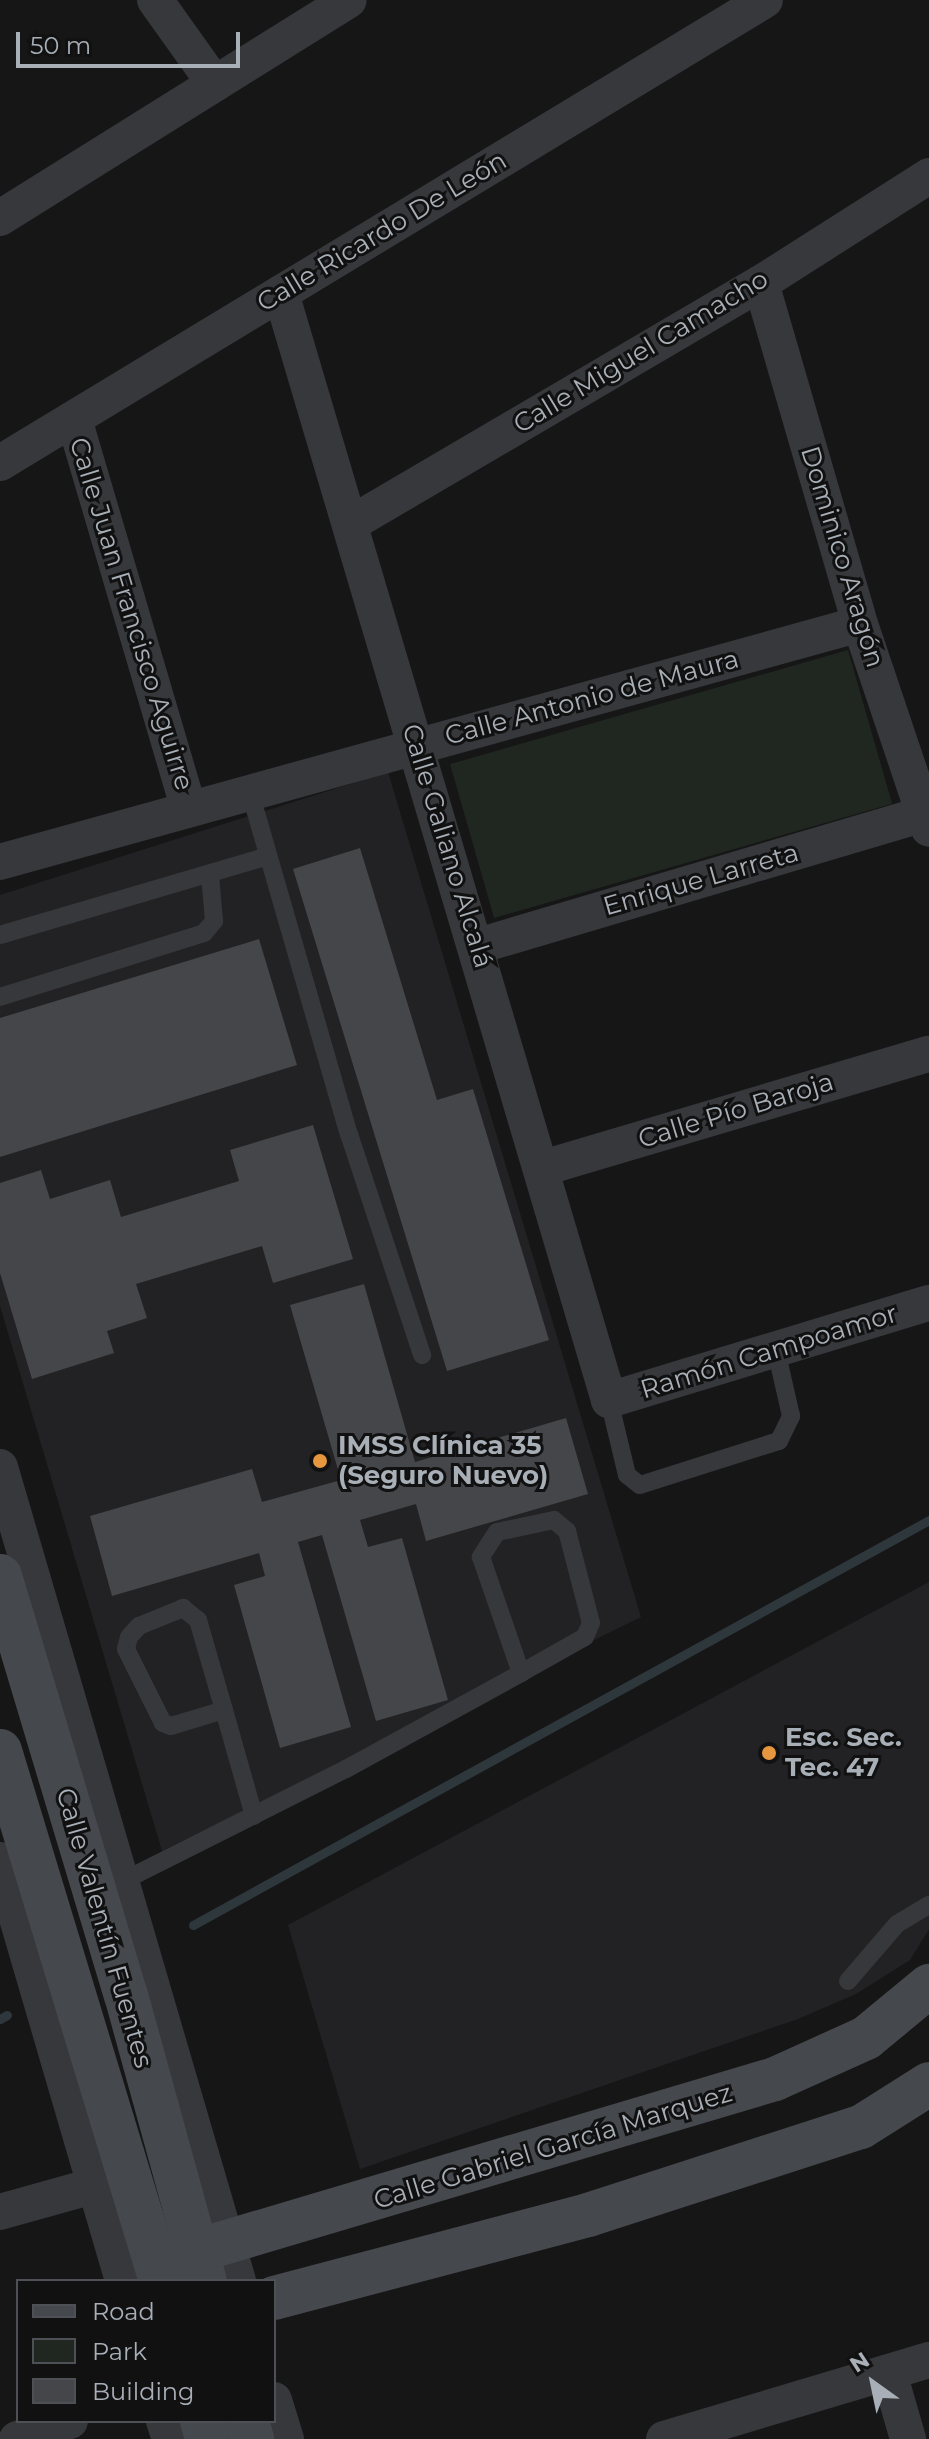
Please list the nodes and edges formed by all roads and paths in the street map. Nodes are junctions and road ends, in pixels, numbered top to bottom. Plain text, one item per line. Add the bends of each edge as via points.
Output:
1 (155, 0) edge
2 (349, 0) edge
3 (765, 0) edge
4 (215, 84) junction
5 (929, 176) edge
6 (0, 218) edge
7 (761, 283) junction
8 (281, 293) junction
9 (74, 419) junction
10 (0, 463) edge
11 (350, 524) junction
12 (860, 624) junction
13 (416, 747) junction
14 (250, 792) junction
15 (189, 809) junction
16 (927, 822) edge
17 (268, 856) junction
18 (0, 862) edge
19 (210, 874) junction
20 (0, 935) edge
21 (478, 946) junction
22 (0, 997) edge
23 (929, 1054) edge
24 (543, 1168) junction
25 (929, 1303) edge
26 (776, 1350) junction
27 (422, 1355) dead end
28 (609, 1400) junction
29 (0, 1467) edge
30 (0, 1576) edge
31 (18, 1616) edge
32 (29, 1673) edge
33 (521, 1673) junction
34 (224, 1710) junction
35 (0, 1751) edge
36 (254, 1816) junction
37 (0, 1860) edge
38 (117, 1895) junction
39 (929, 1905) edge
40 (37, 1925) junction
41 (848, 1981) dead end
42 (929, 1986) edge
43 (929, 2084) edge
44 (185, 2159) junction
45 (112, 2181) junction
46 (0, 2212) edge
47 (187, 2269) edge
48 (276, 2297) edge
49 (929, 2360) edge
50 (889, 2373) junction
51 (276, 2406) edge
52 (64, 2423) edge
53 (17, 2439) edge
54 (286, 2439) edge
55 (664, 2439) edge
56 (908, 2439) edge

1 - 4 street
2 - 4 street
3 - 8 street, Calle Ricardo De León
4 - 6 street
5 - 7 street, Calle Miguel Camacho
7 - 11 street, Calle Miguel Camacho
7 - 12 street, Dominico Aragón
8 - 9 street, Calle Ricardo De León
8 - 11 street, Calle Galiano Alcalá
9 - 10 street, Calle Ricardo De León
9 - 15 street, Calle Juan Francisco Aguirre
11 - 13 street, Calle Galiano Alcalá
12 - 13 street, Calle Antonio de Maura
12 - 16 street, Dominico Aragón
13 - 14 street, Calle Antonio de Maura
13 - 21 street, Calle Galiano Alcalá
14 - 15 street, Calle Antonio de Maura
14 - 17 lane
15 - 18 street, Calle Antonio de Maura
16 - 21 street, Enrique Larreta
17 - 19 lane
17 - 27 lane via 349,1134
19 - 20 lane
19 - 22 lane via 215,912 204,933
21 - 24 street, Calle Galiano Alcalá
23 - 24 street, Calle Pío Baroja
24 - 28 street, Calle Galiano Alcalá
25 - 26 street, Ramón Campoamor
26 - 28 street, Ramón Campoamor
26 - 28 lane via 791,1416 779,1441 640,1485 627,1475
29 - 31 street
30 - 31 street, Calle Valentín Fuentes
31 - 32 street, Calle Valentín Fuentes
32 - 38 street, Calle Valentín Fuentes
33 - 33 lane via 585,1637 590,1629 567,1531 554,1520 497,1532 481,1557
33 - 36 lane
34 - 34 lane via 171,1726 163,1723 126,1649 129,1637 139,1626 183,1608 191,1611
34 - 36 lane
35 - 40 street, Calle Valentín Fuentes
36 - 38 lane
37 - 40 street
38 - 44 street, Calle Valentín Fuentes
39 - 41 lane via 897,1924
40 - 45 street, Calle Valentín Fuentes
42 - 47 street, Calle Gabriel García Marquez via 866,2038 775,2079
43 - 48 street via 861,2127 588,2215
44 - 45 street
44 - 47 street, Calle Valentín Fuentes
45 - 46 street
45 - 47 street, Calle Valentín Fuentes
49 - 50 street
50 - 55 street
50 - 56 street
51 - 54 street
52 - 53 street

